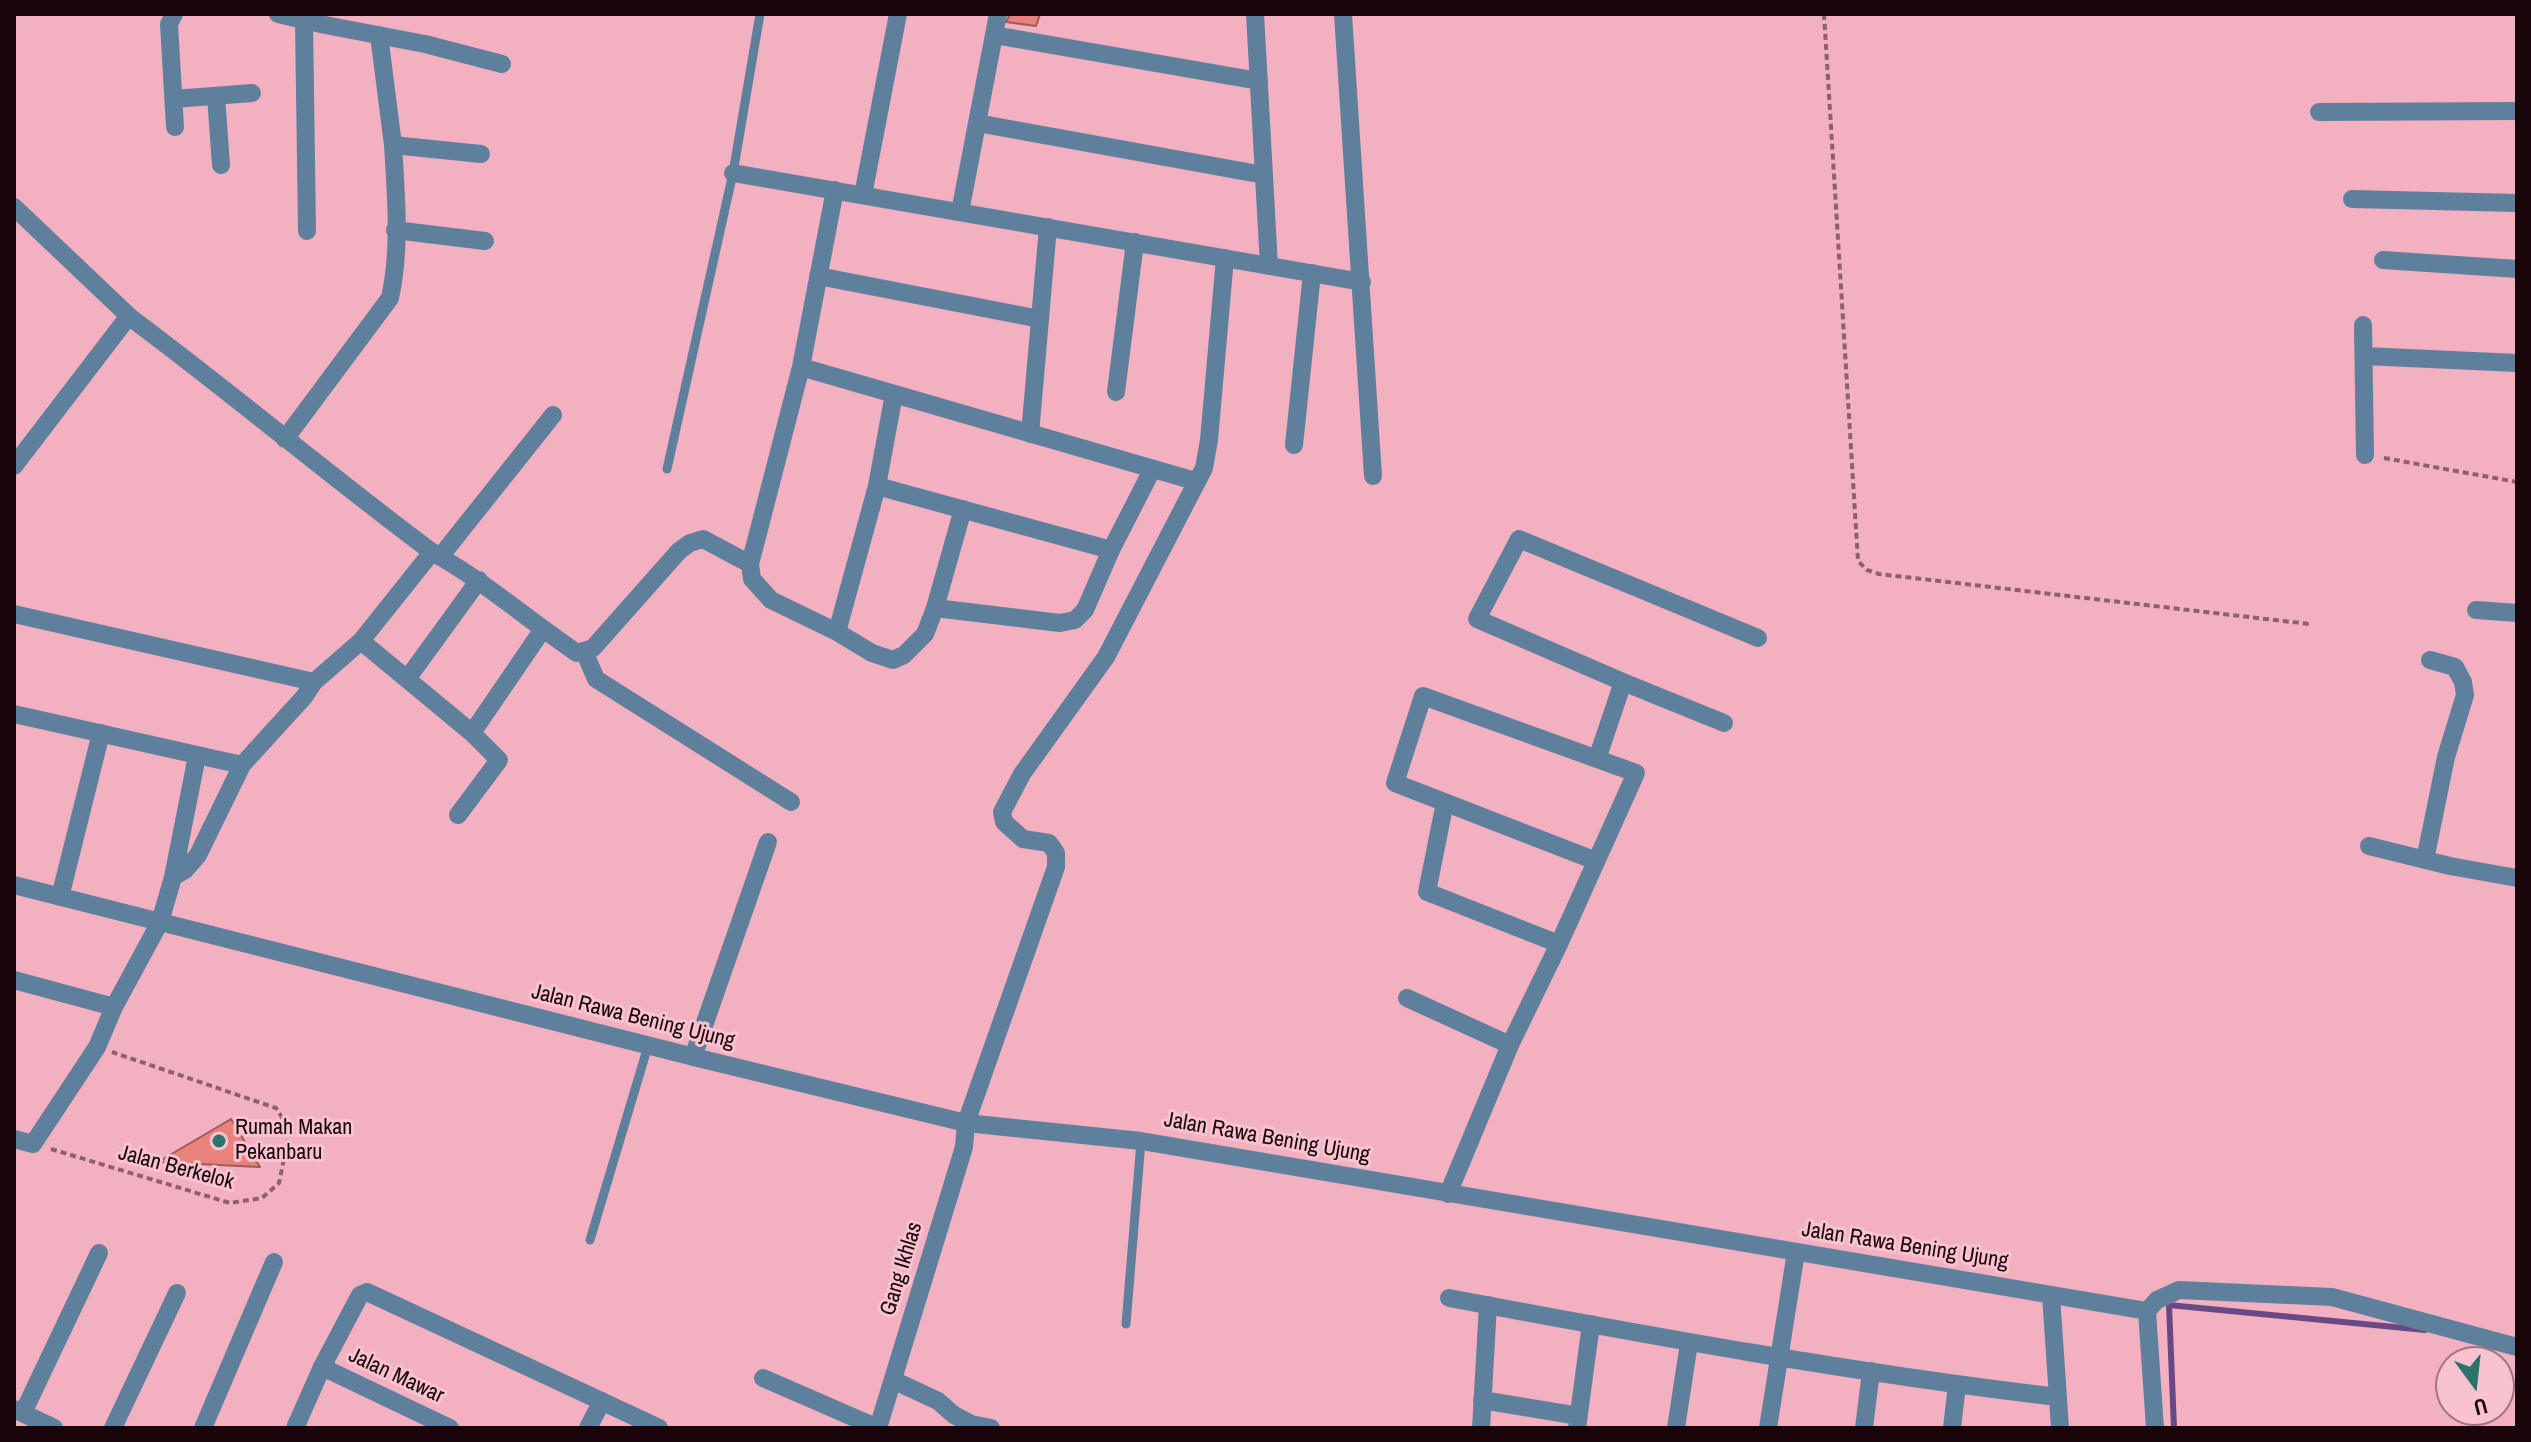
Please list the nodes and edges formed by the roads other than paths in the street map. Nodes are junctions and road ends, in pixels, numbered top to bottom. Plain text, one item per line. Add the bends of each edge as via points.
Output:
1 (174, 14) edge
2 (278, 14) edge
3 (369, 14) edge
4 (760, 14) edge
5 (898, 14) edge
6 (998, 14) edge
7 (1255, 14) edge
8 (1343, 14) edge
9 (304, 20) junction
10 (329, 20) edge
11 (373, 34) junction
12 (994, 35) junction
13 (502, 64) dead end
14 (1259, 81) junction
15 (252, 93) dead end
16 (216, 96) junction
17 (174, 99) junction
18 (2517, 111) edge
19 (2319, 112) dead end
20 (977, 123) junction
21 (175, 127) dead end
22 (393, 145) junction
23 (481, 154) dead end
24 (221, 165) dead end
25 (733, 173) junction
26 (1264, 175) junction
27 (835, 190) junction
28 (863, 195) junction
29 (2352, 199) dead end
30 (2517, 203) edge
31 (14, 207) edge
32 (960, 212) junction
33 (1048, 227) junction
34 (395, 230) junction
35 (307, 231) dead end
36 (485, 241) dead end
37 (1135, 242) junction
38 (1225, 258) junction
39 (2383, 260) dead end
40 (1269, 266) junction
41 (2517, 269) edge
42 (1312, 273) junction
43 (818, 276) junction
44 (1362, 282) junction
45 (131, 318) junction
46 (1040, 319) junction
47 (2363, 325) dead end
48 (2364, 356) junction
49 (2517, 363) edge
50 (801, 367) junction
51 (1116, 392) dead end
52 (894, 394) junction
53 (553, 415) dead end
54 (1030, 434) junction
55 (285, 439) junction
56 (1294, 445) dead end
57 (2365, 455) road end
58 (14, 466) edge
59 (667, 469) dead end
60 (1152, 470) junction
61 (1373, 476) dead end
62 (1195, 481) junction
63 (877, 486) junction
64 (963, 509) junction
65 (1111, 550) junction
66 (436, 555) junction
67 (750, 564) junction
68 (479, 580) junction
69 (935, 608) junction
70 (2476, 610) dead end
71 (2517, 613) edge
72 (14, 614) edge
73 (543, 629) junction
74 (837, 632) junction
75 (1758, 638) dead end
76 (361, 641) junction
77 (584, 651) junction
78 (2430, 660) dead end
79 (407, 679) junction
80 (314, 682) junction
81 (1623, 682) junction
82 (14, 714) edge
83 (1724, 723) dead end
84 (101, 733) junction
85 (472, 733) junction
86 (197, 756) junction
87 (1597, 759) junction
88 (242, 765) junction
89 (791, 802) dead end
90 (1445, 802) junction
91 (458, 815) dead end
92 (768, 842) dead end
93 (2369, 846) dead end
94 (2425, 860) junction
95 (1596, 861) junction
96 (173, 877) junction
97 (2517, 878) edge
98 (14, 885) edge
99 (60, 897) junction
100 (160, 922) junction
101 (1559, 944) junction
102 (17, 986) edge
103 (1407, 998) dead end
104 (114, 1007) junction
105 (1510, 1045) junction
106 (648, 1046) junction
107 (693, 1057) junction
108 (966, 1123) junction
109 (14, 1139) edge
110 (1141, 1141) junction
111 (1448, 1194) junction
112 (590, 1240) dead end
113 (1796, 1252) junction
114 (99, 1253) dead end
115 (274, 1262) dead end
116 (177, 1293) dead end
117 (2051, 1295) junction
118 (1449, 1298) dead end
119 (1488, 1305) junction
120 (2147, 1311) junction
121 (1126, 1324) dead end
122 (1591, 1324) junction
123 (1689, 1343) junction
124 (2517, 1347) edge
125 (1779, 1357) junction
126 (322, 1367) junction
127 (1871, 1371) junction
128 (763, 1378) dead end
129 (893, 1380) junction
130 (1957, 1385) junction
131 (2058, 1397) junction
132 (1482, 1400) junction
133 (602, 1401) junction
134 (18, 1411) edge
135 (1578, 1422) edge
136 (54, 1428) edge
137 (113, 1428) edge
138 (203, 1428) edge
139 (295, 1428) edge
140 (450, 1428) edge
141 (588, 1428) edge
142 (659, 1428) edge
143 (878, 1428) edge
144 (991, 1428) edge
145 (1481, 1428) edge
146 (1676, 1428) edge
147 (1768, 1428) edge
148 (1864, 1428) edge
149 (1952, 1428) edge
150 (2060, 1428) edge
151 (2155, 1428) edge

1 - 17 street via 169,24
2 - 9 street
3 - 11 street
4 - 25 lane
5 - 28 street
6 - 12 street
7 - 14 street
8 - 44 street
9 - 10 street
9 - 35 street
10 - 11 street
11 - 13 street
11 - 22 street
12 - 14 street
12 - 20 street
14 - 26 street
15 - 16 street
16 - 17 street
16 - 24 street
17 - 21 street
18 - 19 street
20 - 26 street
20 - 32 street
22 - 23 street
22 - 34 street
25 - 27 street
25 - 59 lane
26 - 40 street
27 - 28 street
27 - 43 street
28 - 32 street
29 - 30 street
31 - 45 street
32 - 33 street
33 - 37 street
33 - 46 street
34 - 36 street
34 - 55 street via 390,298
37 - 38 street
37 - 51 street
38 - 40 street
38 - 62 street via 1209,440 1204,468
39 - 41 street
40 - 42 street
42 - 44 street
42 - 56 street
43 - 46 street
43 - 50 street
44 - 61 street
45 - 55 street
45 - 58 street
46 - 54 street
47 - 48 street
48 - 49 street
48 - 57 street
50 - 52 street
50 - 67 street
52 - 54 street
52 - 63 street
53 - 66 street
54 - 60 street
55 - 66 street
60 - 62 street
60 - 65 street
62 - 108 street, Gang Ikhlas via 1106,657 1022,774 1002,812 1004,822 1023,839 1049,843 1056,867
63 - 64 street
63 - 74 street
64 - 65 street
64 - 69 street
65 - 69 street via 1085,610 1075,620 1060,623
66 - 68 street
66 - 76 street
67 - 74 street via 752,579 771,600
67 - 77 street via 703,539 690,543 593,648
68 - 73 street
68 - 79 street
69 - 74 street via 925,634 893,660
70 - 71 street
72 - 80 street
73 - 77 street via 577,653
73 - 85 street
75 - 81 street via 1519,539 1477,619
76 - 79 street
76 - 80 street
77 - 89 street via 596,679
78 - 94 street via 2455,667 2465,695
79 - 85 street
80 - 88 street
81 - 83 street
81 - 87 street
82 - 84 street
84 - 86 street
84 - 99 street
85 - 91 street via 499,760
86 - 88 street
86 - 96 street
87 - 90 street via 1423,696 1395,783
87 - 95 street via 1636,773
88 - 96 street via 198,855
90 - 95 street
90 - 101 street via 1427,892
92 - 107 street
93 - 94 street
94 - 97 street
95 - 101 street
96 - 100 street
98 - 99 street, Jalan Rawa Bening Ujung
99 - 100 street, Jalan Rawa Bening Ujung
100 - 104 street
100 - 106 street, Jalan Rawa Bening Ujung
101 - 105 street
102 - 104 street
103 - 105 street
104 - 109 street via 97,1047 33,1144
105 - 111 street
106 - 107 street, Jalan Rawa Bening Ujung
106 - 112 lane
107 - 108 street, Jalan Rawa Bening Ujung
108 - 110 street, Jalan Rawa Bening Ujung
108 - 129 street, Gang Ikhlas via 964,1147
110 - 111 street, Jalan Rawa Bening Ujung
110 - 121 lane
111 - 113 street, Jalan Rawa Bening Ujung
113 - 117 street, Jalan Rawa Bening Ujung
113 - 125 street
114 - 134 street
115 - 138 street
116 - 137 street
117 - 120 street, Jalan Rawa Bening Ujung
117 - 131 street
118 - 119 street
119 - 122 street
119 - 132 street
120 - 124 street via 2179,1290 2332,1297
120 - 151 street
122 - 123 street
122 - 135 street
123 - 125 street
123 - 146 street
125 - 127 street
125 - 147 street
126 - 133 street via 360,1295 367,1292
126 - 139 street
126 - 140 street, Jalan Mawar
127 - 130 street
127 - 148 street
128 - 143 street
129 - 143 street, Gang Ikhlas
129 - 144 street via 971,1424
130 - 131 street
130 - 149 street
131 - 150 street
132 - 135 street
132 - 145 street
133 - 141 street
133 - 142 street
134 - 136 street

